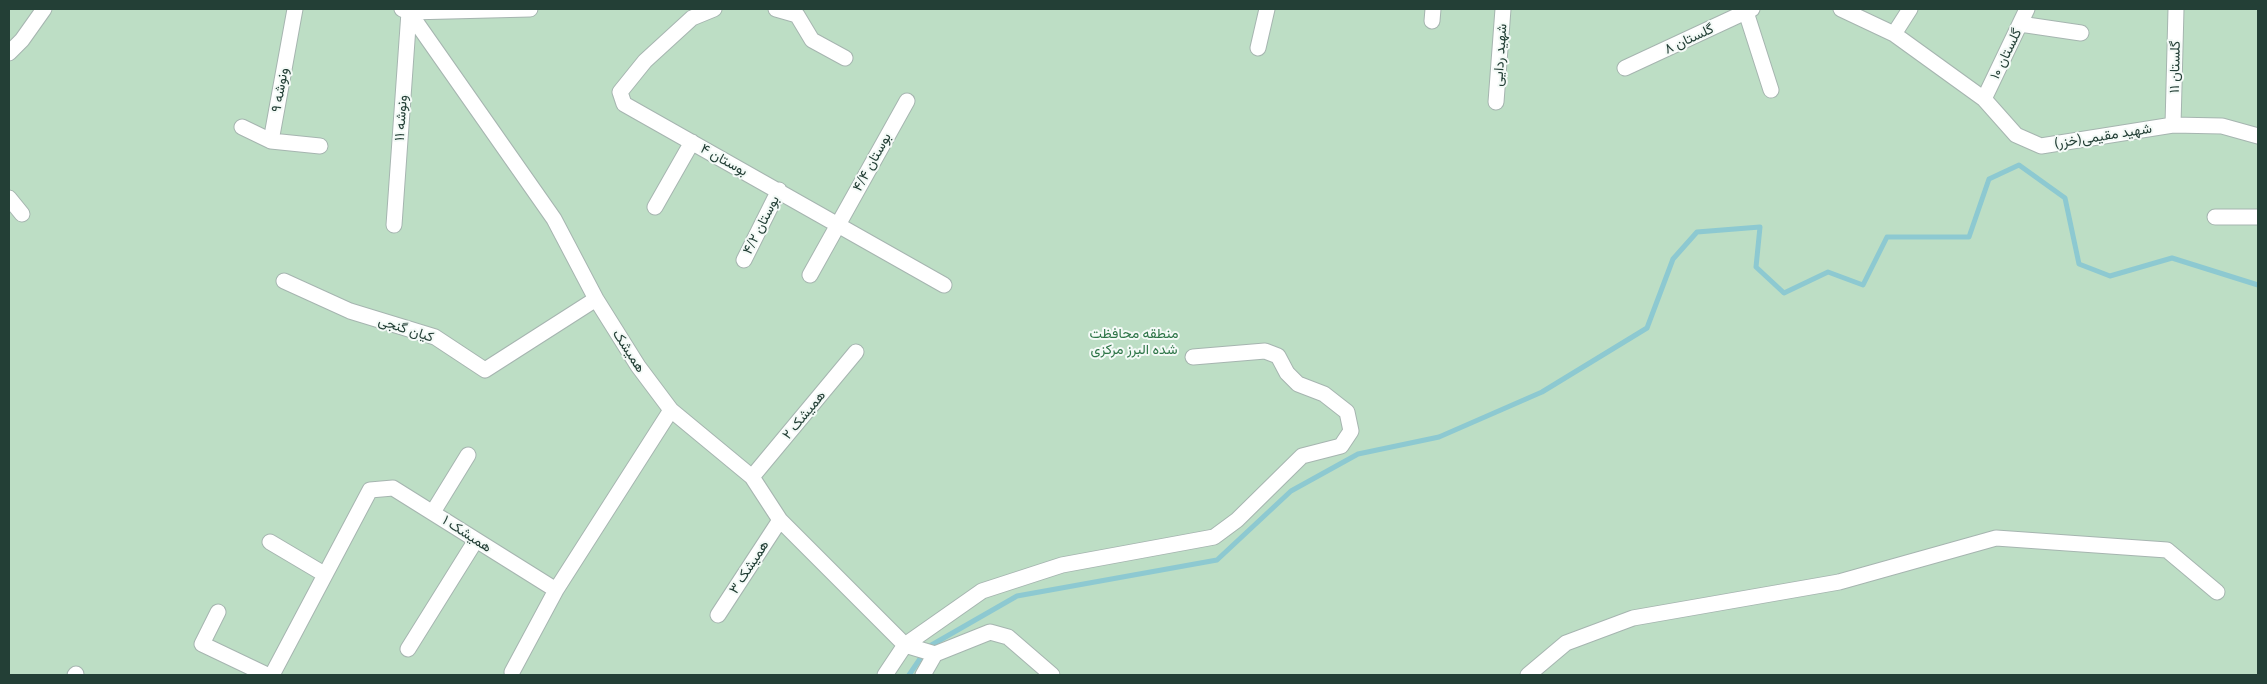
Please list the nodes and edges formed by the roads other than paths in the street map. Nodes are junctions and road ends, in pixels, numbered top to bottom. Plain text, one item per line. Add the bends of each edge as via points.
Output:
1 (44, 9) edge
2 (295, 9) edge
3 (530, 9) edge
4 (714, 9) edge
5 (776, 9) edge
6 (1267, 9) edge
7 (1504, 9) edge
8 (1841, 9) edge
9 (1910, 9) edge
10 (2027, 9) edge
11 (2176, 9) edge
12 (405, 10) edge
13 (1749, 10) edge
14 (2020, 24) junction
15 (2081, 33) dead end
16 (1894, 34) junction
17 (1258, 48) dead end
18 (9, 53) edge
19 (845, 58) dead end
20 (1625, 68) dead end
21 (1771, 90) dead end
22 (1984, 99) junction
23 (907, 101) dead end
24 (1496, 102) dead end
25 (2173, 125) junction
26 (242, 127) dead end
27 (2258, 136) edge
28 (271, 140) junction
29 (692, 142) junction
30 (320, 146) dead end
31 (779, 190) junction
32 (9, 198) edge
33 (655, 207) dead end
34 (22, 214) dead end
35 (2258, 216) edge
36 (2215, 217) dead end
37 (838, 224) junction
38 (394, 225) dead end
39 (744, 260) dead end
40 (810, 275) dead end
41 (284, 281) dead end
42 (944, 285) dead end
43 (596, 299) junction
44 (856, 352) dead end
45 (1193, 358) dead end
46 (671, 410) junction
47 (468, 455) dead end
48 (752, 478) junction
49 (433, 512) junction
50 (780, 520) junction
51 (476, 540) junction
52 (270, 542) dead end
53 (324, 574) junction
54 (556, 590) junction
55 (2217, 592) dead end
56 (218, 612) dead end
57 (718, 615) dead end
58 (910, 646) junction
59 (408, 649) dead end
60 (935, 654) junction
61 (512, 672) dead end
62 (267, 675) edge
63 (272, 675) edge
64 (885, 675) edge
65 (923, 675) edge
66 (1052, 675) edge
67 (1528, 675) edge

1 - 18 street
2 - 28 street, ونوشه ۹
3 - 12 street
4 - 29 street, بوستان ۴ via 692,18 645,61 620,92 624,104
5 - 19 street via 796,15 812,40
6 - 17 street
7 - 24 street, شهید ردایی
8 - 16 street, شهید مقیمی(‌خزر)
9 - 16 street
10 - 14 street, گلستان ۱۰
11 - 25 street, گلستان ۱۱
12 - 38 street, ونوشه ۱۱
12 - 43 street, همیشک via 554,219
13 - 20 street, گلستان ۸
13 - 21 street
14 - 15 street
14 - 22 street, گلستان ۱۰
16 - 22 street, شهید مقیمی(‌خزر)
22 - 25 street, شهید مقیمی(‌خزر) via 2016,135 2041,146
23 - 37 street, بوستان ۴/۴
25 - 27 street, شهید مقیمی(‌خزر) via 2222,126
26 - 28 street
28 - 30 street
29 - 31 street, بوستان ۴
29 - 33 street
31 - 37 street, بوستان ۴
31 - 39 street, بوستان ۴/۲
32 - 34 street
35 - 36 street
37 - 40 street, بوستان ۴/۴
37 - 42 street, بوستان ۴
41 - 43 street, کیان گنجی via 350,311 435,337 485,370
43 - 46 street, همیشک via 638,366
44 - 48 street, همیشک ۲
45 - 58 street via 1265,351 1278,356 1287,373 1298,384 1324,394 1347,412 1351,431 1341,446 1302,456 1237,520 1214,537 1062,565 982,591
46 - 48 street, همیشک
46 - 54 street
47 - 49 street
48 - 50 street, همیشک
49 - 51 street, همیشک ۱
49 - 53 street, همیشک ۱ via 393,488 370,490
50 - 57 street, همیشک ۳
50 - 58 street, همیشک
51 - 54 street, همیشک ۱
51 - 59 street
52 - 53 street
53 - 63 street, همیشک ۱
54 - 61 street
55 - 67 street via 2167,550 1996,538 1839,582 1632,618 1566,643
56 - 62 street via 202,644
58 - 60 street
58 - 64 street
60 - 65 street
60 - 66 street via 990,632 1008,638

